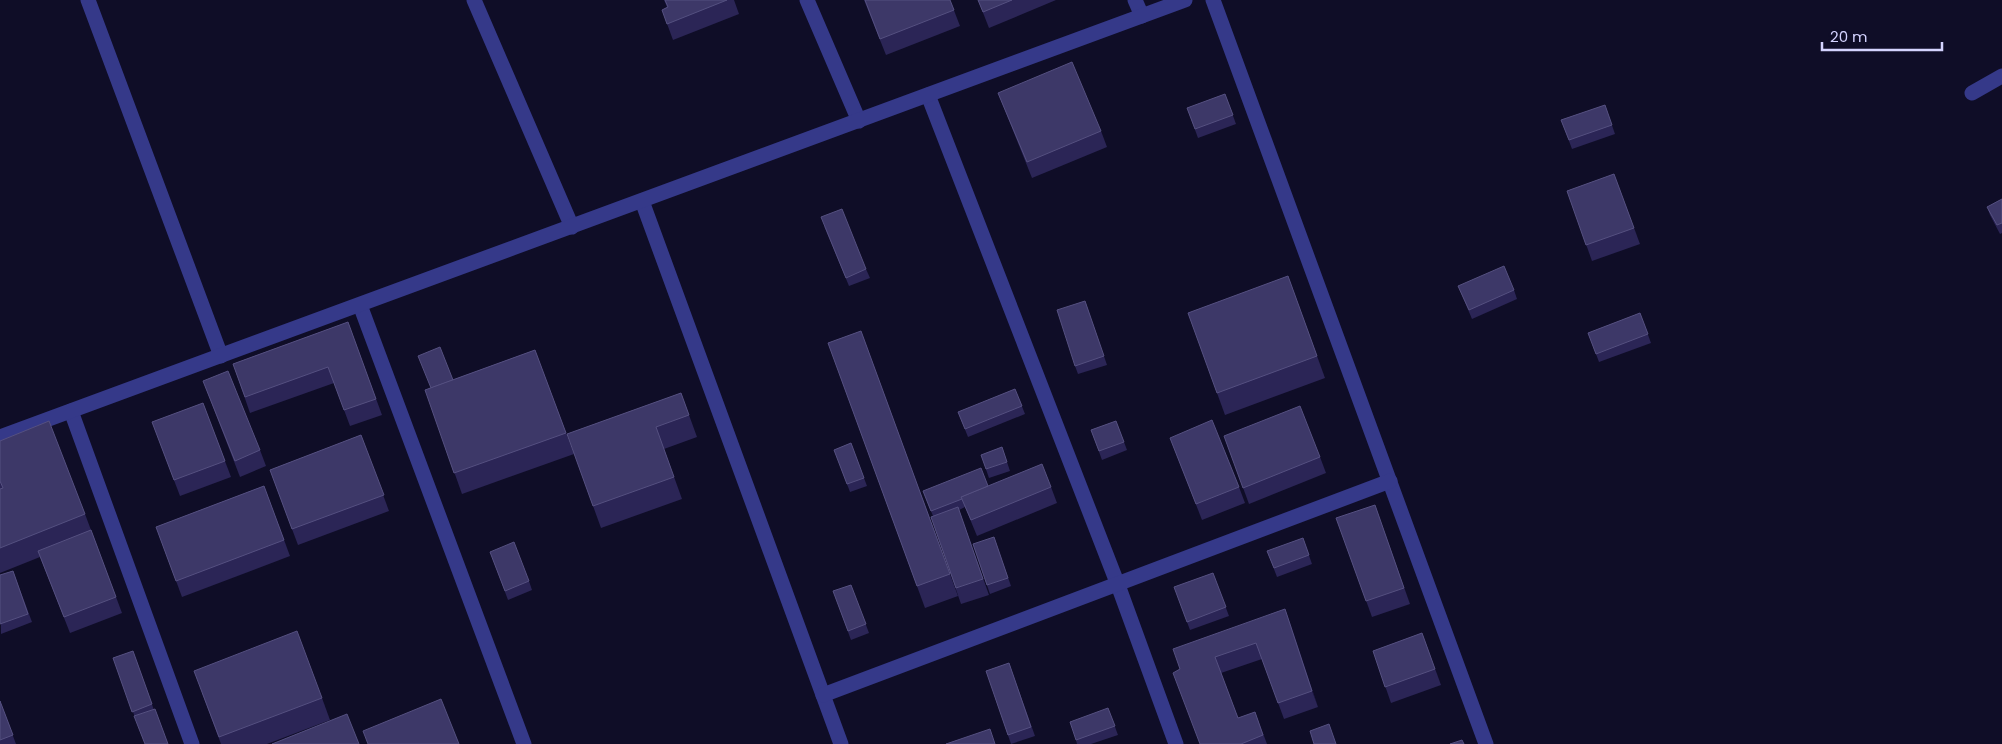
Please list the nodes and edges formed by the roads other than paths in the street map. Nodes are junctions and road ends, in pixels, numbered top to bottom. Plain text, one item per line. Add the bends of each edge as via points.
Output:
1 (88, 0) edge
2 (474, 0) edge
3 (807, 0) edge
4 (1135, 0) edge
5 (1185, 0) edge
6 (1213, 0) edge
7 (1142, 16) junction
8 (2002, 76) edge
9 (1972, 93) dead end
10 (928, 95) junction
11 (859, 120) junction
12 (642, 201) junction
13 (572, 227) junction
14 (360, 304) junction
15 (221, 356) junction
16 (71, 412) junction
17 (0, 437) edge
18 (1390, 481) junction
19 (1118, 585) junction
20 (823, 696) junction
21 (192, 744) edge
22 (524, 744) edge
23 (841, 744) edge
24 (1176, 744) edge
25 (1486, 744) edge

1 - 15 street
2 - 13 street
3 - 11 street
4 - 7 street
5 - 7 street
6 - 18 street
7 - 10 street
8 - 9 street
10 - 11 street
10 - 19 street
11 - 12 street
12 - 13 street
12 - 20 street
13 - 14 street
14 - 15 street
14 - 22 street
15 - 16 street
16 - 17 street
16 - 21 street
18 - 19 street
18 - 25 street
19 - 20 street
19 - 24 street
20 - 23 street

